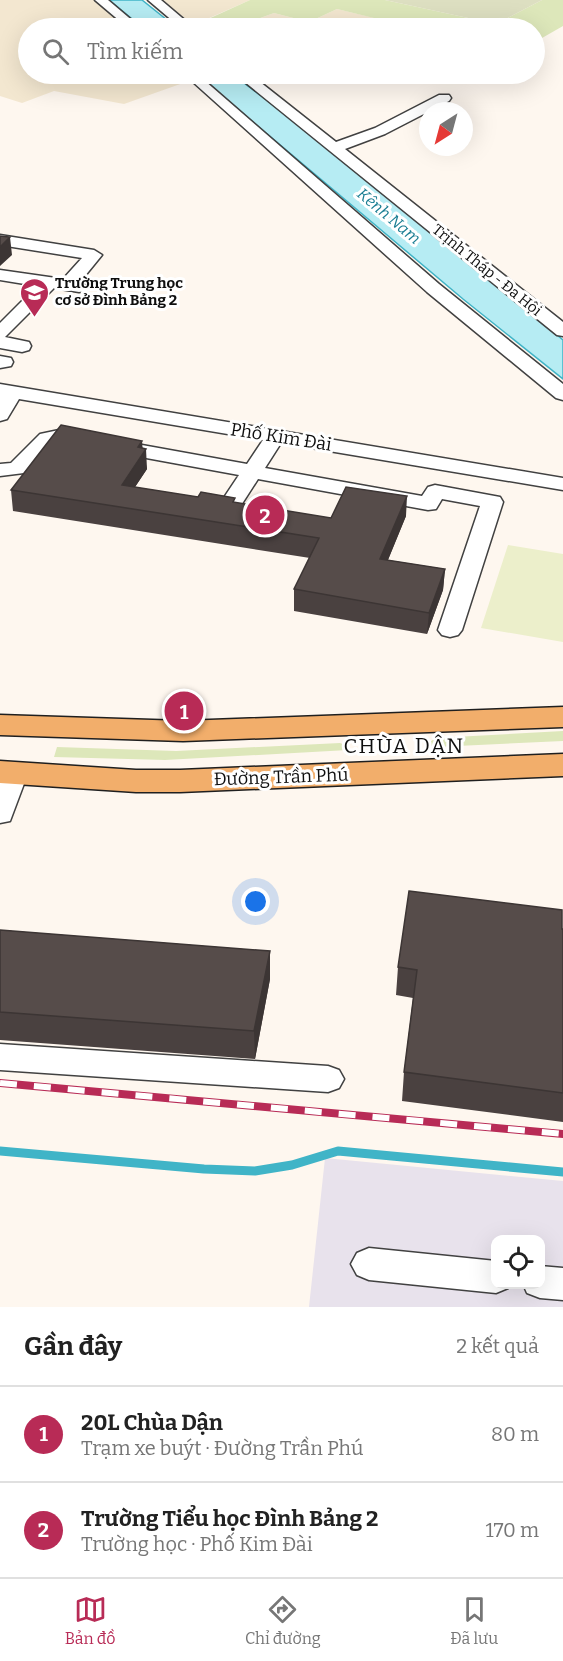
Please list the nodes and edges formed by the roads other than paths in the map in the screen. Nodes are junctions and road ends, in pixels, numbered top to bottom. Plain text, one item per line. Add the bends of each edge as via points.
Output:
1 (101, 0) edge
2 (154, 0) edge
3 (123, 18) edge
4 (176, 18) edge
5 (201, 84) edge
6 (255, 84) edge
7 (444, 98) dead end
8 (335, 148) junction
9 (0, 240) edge
10 (9, 276) edge
11 (65, 285) junction
12 (0, 295) edge
13 (563, 331) edge
14 (0, 333) edge
15 (0, 342) edge
16 (22, 346) dead end
17 (563, 394) edge
18 (4, 402) edge
19 (276, 436) junction
20 (0, 470) edge
21 (253, 471) junction
22 (563, 484) edge
23 (230, 505) edge
24 (450, 630) dead end
25 (563, 717) edge
26 (368, 724) junction
27 (0, 725) edge
28 (563, 765) edge
29 (8, 773) edge
30 (375, 774) junction
31 (0, 814) edge
32 (0, 1057) edge
33 (328, 1079) dead end
34 (369, 1264) dead end
35 (491, 1277) edge
36 (545, 1282) edge
37 (563, 1284) edge

1 - 3 street
2 - 4 street
5 - 17 street via 433,288
6 - 8 street, Trịnh Tháp - Đa Hội
7 - 8 street via 380,131
8 - 13 street, Trịnh Tháp - Đa Hội
9 - 11 street via 94,255
10 - 11 street
10 - 12 street
11 - 14 street
15 - 16 street
18 - 19 street, Phố Kim Đài
19 - 21 street
19 - 22 street, Phố Kim Đài
20 - 21 street via 17,469 47,438 59,436
21 - 23 street
21 - 24 street via 428,504 435,492 492,502
25 - 26 main road
26 - 27 main road via 183,732
26 - 30 main road
28 - 30 main road, Đường Trần Phú
29 - 30 main road, Đường Trần Phú via 136,781
29 - 31 street
32 - 33 street
34 - 35 street
36 - 37 street

